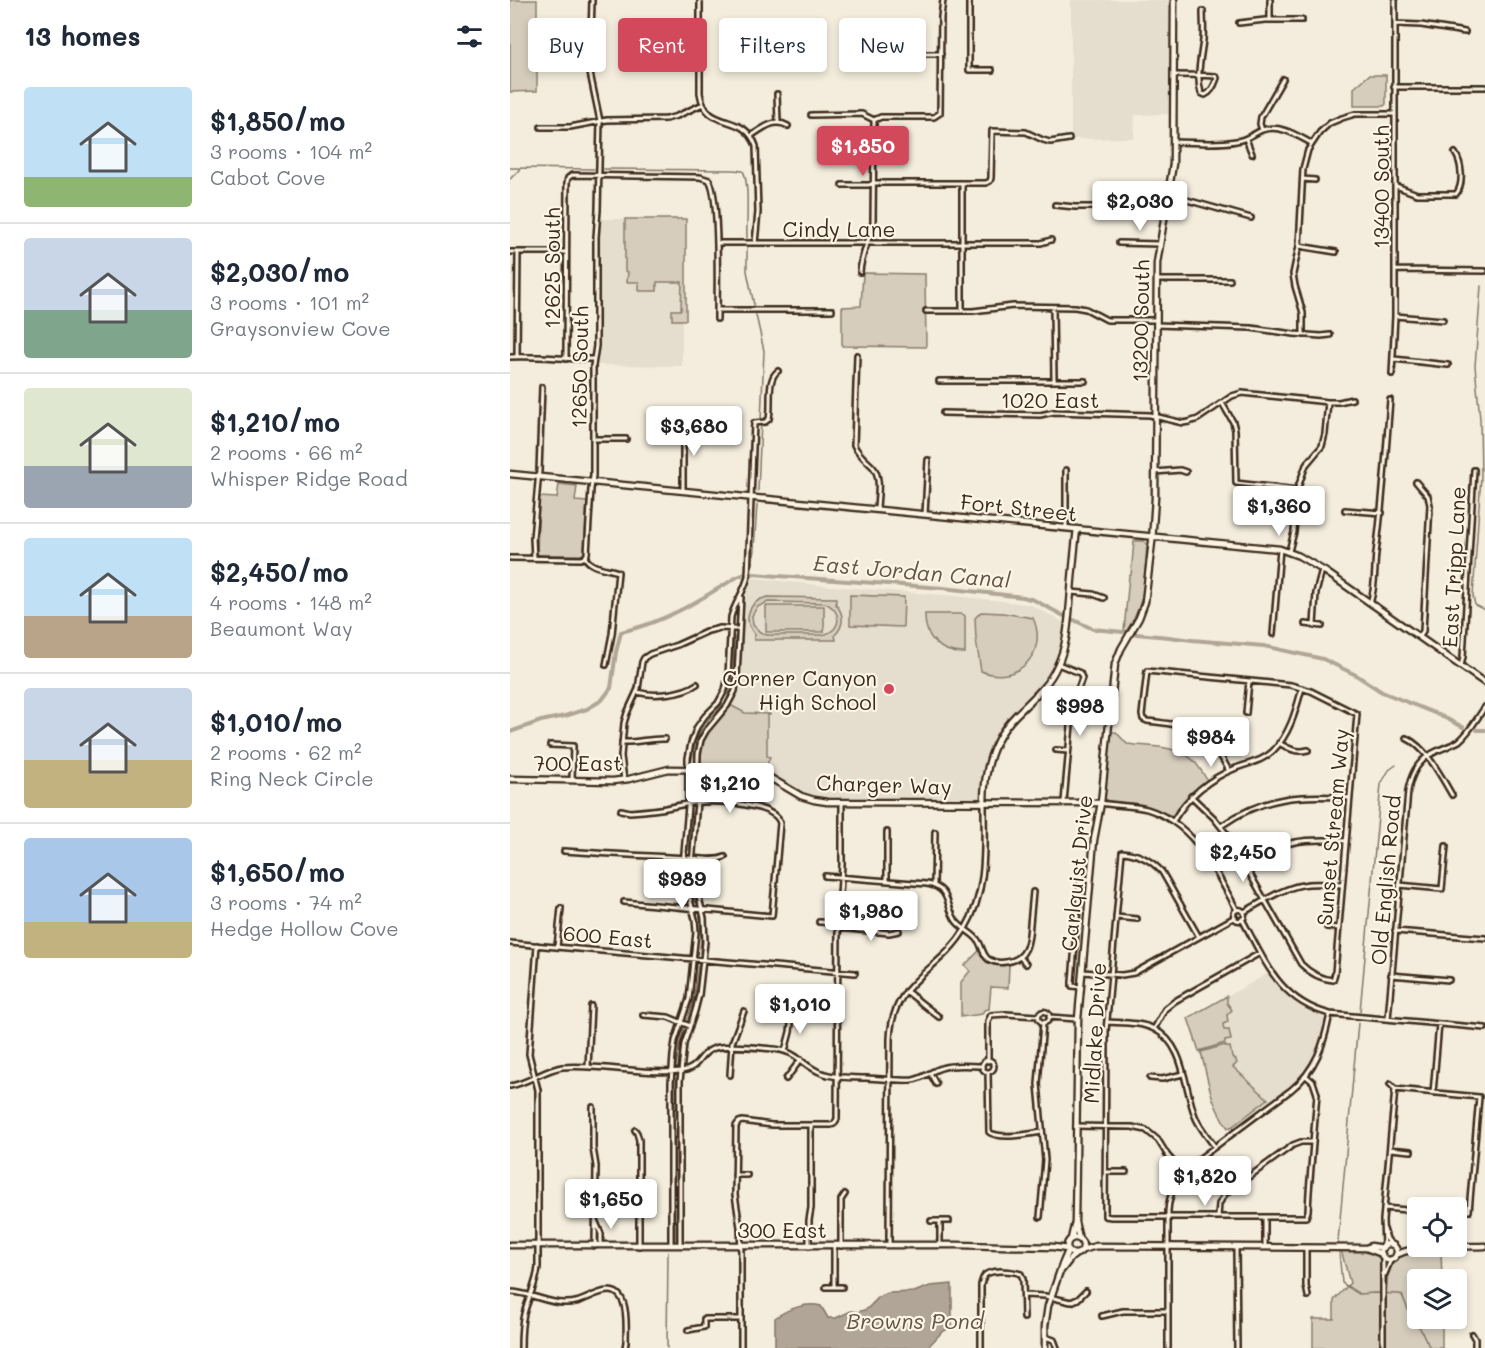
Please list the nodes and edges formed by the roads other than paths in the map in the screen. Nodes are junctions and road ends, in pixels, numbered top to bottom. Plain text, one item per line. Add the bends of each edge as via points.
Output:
1 (592, 0) edge
2 (700, 0) edge
3 (943, 0) edge
4 (969, 0) edge
5 (1174, 0) edge
6 (1270, 0) edge
7 (1395, 0) edge
8 (1203, 11) dead end
9 (1270, 20) junction
10 (1302, 20) dead end
11 (1239, 23) dead end
12 (1395, 24) junction
13 (1466, 32) dead end
14 (926, 54) edge
15 (941, 54) junction
16 (992, 70) dead end
17 (1174, 75) junction
18 (1200, 75) junction
19 (1283, 79) dead end
20 (1394, 87) junction
21 (1485, 87) edge
22 (777, 94) dead end
23 (703, 104) junction
24 (1395, 114) junction
25 (811, 115) dead end
26 (874, 120) junction
27 (600, 121) junction
28 (778, 122) junction
29 (541, 126) dead end
30 (788, 126) dead end
31 (1262, 130) junction
32 (751, 135) junction
33 (1069, 139) dead end
34 (1246, 139) junction
35 (1174, 142) junction
36 (1311, 143) junction
37 (1455, 153) dead end
38 (1251, 154) dead end
39 (599, 176) junction
40 (1303, 179) junction
41 (1316, 180) dead end
42 (873, 183) junction
43 (962, 183) junction
44 (842, 184) dead end
45 (1395, 186) junction
46 (1168, 195) junction
47 (1055, 205) dead end
48 (1166, 207) junction
49 (1251, 218) dead end
50 (1051, 240) dead end
51 (717, 243) junction
52 (755, 243) junction
53 (867, 243) junction
54 (962, 243) junction
55 (1119, 243) dead end
56 (1159, 244) junction
57 (1299, 246) junction
58 (510, 252) edge
59 (518, 252) junction
60 (566, 252) junction
61 (1336, 252) dead end
62 (1395, 270) junction
63 (1485, 271) edge
64 (860, 272) dead end
65 (1156, 280) junction
66 (1230, 280) dead end
67 (1053, 307) junction
68 (717, 310) junction
69 (832, 310) dead end
70 (962, 310) junction
71 (926, 311) dead end
72 (1395, 316) junction
73 (717, 319) dead end
74 (1443, 320) dead end
75 (1156, 322) junction
76 (1303, 335) junction
77 (1330, 335) dead end
78 (858, 355) dead end
79 (517, 356) junction
80 (510, 357) edge
81 (594, 358) junction
82 (566, 359) junction
83 (1394, 359) junction
84 (1448, 365) dead end
85 (778, 371) dead end
86 (1392, 374) dead end
87 (939, 381) dead end
88 (1054, 381) junction
89 (1085, 381) dead end
90 (542, 387) dead end
91 (1352, 399) dead end
92 (1390, 400) dead end
93 (1328, 402) junction
94 (1222, 403) junction
95 (944, 413) dead end
96 (1155, 417) junction
97 (683, 422) dead end
98 (593, 439) junction
99 (626, 439) dead end
100 (928, 460) dead end
101 (1066, 470) dead end
102 (1474, 470) dead end
103 (1155, 472) junction
104 (1186, 472) dead end
105 (510, 474) edge
106 (538, 477) junction
107 (592, 482) junction
108 (1416, 482) dead end
109 (1297, 490) junction
110 (683, 491) junction
111 (751, 497) junction
112 (877, 510) junction
113 (1345, 510) dead end
114 (1382, 513) junction
115 (925, 514) junction
116 (1066, 528) junction
117 (1077, 529) junction
118 (1152, 537) junction
119 (1280, 549) junction
120 (1289, 551) junction
121 (585, 557) junction
122 (510, 558) edge
123 (534, 558) junction
124 (1322, 570) junction
125 (743, 592) junction
126 (1071, 592) junction
127 (1104, 598) dead end
128 (1371, 603) junction
129 (1305, 624) dead end
130 (1314, 625) junction
131 (1322, 626) dead end
132 (730, 628) junction
133 (739, 629) junction
134 (1273, 634) dead end
135 (1420, 637) junction
136 (1058, 664) junction
137 (606, 665) dead end
138 (1461, 666) junction
139 (1249, 681) junction
140 (1485, 683) edge
141 (697, 684) dead end
142 (1302, 688) junction
143 (637, 692) junction
144 (1485, 707) edge
145 (1246, 713) dead end
146 (1406, 738) dead end
147 (665, 739) dead end
148 (622, 742) junction
149 (1279, 743) junction
150 (550, 746) dead end
151 (1056, 750) dead end
152 (1308, 750) dead end
153 (1068, 752) junction
154 (1427, 757) junction
155 (685, 768) junction
156 (697, 769) junction
157 (1229, 771) junction
158 (510, 779) edge
159 (572, 780) junction
160 (624, 780) junction
161 (1452, 795) dead end
162 (1191, 796) junction
163 (1350, 798) junction
164 (697, 802) junction
165 (1064, 802) junction
166 (842, 803) junction
167 (984, 803) junction
168 (1101, 803) junction
169 (688, 804) junction
170 (621, 810) dead end
171 (1173, 821) junction
172 (1221, 826) junction
173 (887, 832) dead end
174 (935, 832) dead end
175 (1346, 841) junction
176 (1446, 846) dead end
177 (564, 851) dead end
178 (725, 857) dead end
179 (683, 858) junction
180 (693, 858) junction
181 (1243, 862) junction
182 (825, 876) dead end
183 (841, 876) junction
184 (1090, 879) junction
185 (887, 881) junction
186 (934, 885) junction
187 (1342, 885) junction
188 (1400, 885) junction
189 (1033, 892) dead end
190 (1265, 900) junction
191 (624, 902) dead end
192 (561, 908) dead end
193 (693, 909) junction
194 (702, 910) junction
195 (1237, 910) junction
196 (1244, 912) junction
197 (1234, 917) junction
198 (1116, 918) junction
199 (1242, 919) junction
200 (1137, 920) dead end
201 (819, 922) dead end
202 (837, 923) junction
203 (1327, 927) dead end
204 (837, 928) junction
205 (1339, 928) junction
206 (965, 929) junction
207 (899, 931) dead end
208 (1395, 931) junction
209 (1199, 936) junction
210 (1485, 938) edge
211 (510, 943) edge
212 (537, 945) junction
213 (557, 947) junction
214 (1260, 953) junction
215 (1020, 957) junction
216 (694, 959) junction
217 (703, 960) junction
218 (1026, 964) dead end
219 (838, 971) junction
220 (1082, 972) junction
221 (855, 973) dead end
222 (1111, 974) junction
223 (1391, 975) junction
224 (1449, 980) dead end
225 (1081, 987) junction
226 (906, 991) junction
227 (591, 1006) dead end
228 (744, 1011) dead end
229 (1330, 1014) junction
230 (643, 1015) dead end
231 (792, 1015) dead end
232 (1038, 1016) junction
233 (939, 1017) dead end
234 (1049, 1017) junction
235 (1078, 1019) junction
236 (1388, 1019) junction
237 (682, 1022) junction
238 (1107, 1022) junction
239 (1043, 1023) junction
240 (1439, 1024) junction
241 (690, 1026) junction
242 (1485, 1028) edge
243 (1154, 1029) junction
244 (731, 1047) junction
245 (785, 1051) junction
246 (801, 1059) junction
247 (988, 1061) junction
248 (982, 1066) junction
249 (588, 1067) junction
250 (681, 1071) junction
251 (672, 1072) junction
252 (988, 1072) junction
253 (930, 1073) junction
254 (1183, 1074) junction
255 (730, 1075) dead end
256 (837, 1076) junction
257 (1306, 1076) junction
258 (535, 1077) junction
259 (1150, 1078) dead end
260 (786, 1079) dead end
261 (890, 1079) junction
262 (936, 1084) dead end
263 (1390, 1084) dead end
264 (510, 1086) edge
265 (1395, 1089) junction
266 (1433, 1093) junction
267 (593, 1107) dead end
268 (811, 1125) junction
269 (1076, 1126) junction
270 (1105, 1126) junction
271 (635, 1130) dead end
272 (1042, 1132) junction
273 (1313, 1142) junction
274 (1215, 1147) junction
275 (1390, 1149) junction
276 (1411, 1151) dead end
277 (1104, 1172) junction
278 (1126, 1172) dead end
279 (1183, 1173) junction
280 (735, 1175) junction
281 (747, 1175) dead end
282 (845, 1194) dead end
283 (1384, 1208) junction
284 (1407, 1210) edge
285 (1467, 1211) edge
286 (1040, 1217) dead end
287 (1168, 1217) junction
288 (1218, 1218) junction
289 (1265, 1218) junction
290 (596, 1220) junction
291 (931, 1221) dead end
292 (940, 1221) junction
293 (949, 1221) dead end
294 (1075, 1222) junction
295 (1384, 1229) junction
296 (1070, 1241) junction
297 (1080, 1241) junction
298 (510, 1245) edge
299 (538, 1245) junction
300 (595, 1245) junction
301 (602, 1245) junction
302 (671, 1245) junction
303 (680, 1245) junction
304 (740, 1245) junction
305 (940, 1245) junction
306 (639, 1246) junction
307 (809, 1246) junction
308 (834, 1246) junction
309 (841, 1246) junction
310 (889, 1246) junction
311 (1096, 1246) junction
312 (1168, 1246) junction
313 (1236, 1246) junction
314 (1265, 1246) junction
315 (1306, 1246) junction
316 (1394, 1246) junction
317 (1467, 1246) edge
318 (1485, 1246) edge
319 (1054, 1247) junction
320 (1383, 1247) junction
321 (1366, 1248) junction
322 (1407, 1249) edge
323 (1068, 1250) junction
324 (1082, 1250) junction
325 (1407, 1251) edge
326 (1076, 1254) junction
327 (1382, 1256) junction
328 (1394, 1257) junction
329 (1060, 1273) junction
330 (1384, 1276) junction
331 (826, 1287) dead end
332 (834, 1287) junction
333 (842, 1287) dead end
334 (1086, 1291) dead end
335 (510, 1292) edge
336 (530, 1295) junction
337 (1024, 1295) junction
338 (1308, 1296) dead end
339 (1051, 1297) junction
340 (1168, 1311) junction
341 (1102, 1317) dead end
342 (1024, 1318) dead end
343 (741, 1319) junction
344 (688, 1330) dead end
345 (1472, 1335) dead end
346 (1045, 1337) junction
347 (521, 1348) edge
348 (625, 1348) edge
349 (741, 1348) edge
350 (981, 1348) edge
351 (1045, 1348) edge
352 (1057, 1348) edge
353 (1168, 1348) edge
354 (1237, 1348) edge
355 (1383, 1348) edge
356 (1475, 1348) edge

1 - 27 street, 12650 South via 590,73
2 - 23 street
3 - 15 street
4 - 16 street via 969,70
5 - 17 street, 13200 South
6 - 9 street
7 - 12 street, 13400 South
8 - 18 street
9 - 10 street
9 - 11 street
12 - 13 street
12 - 20 street, 13400 South
14 - 15 street
15 - 26 street via 938,115
17 - 18 street
17 - 35 street, 13200 South
18 - 18 street via 1200,91 1205,95 1216,77
19 - 31 street via 1261,117
20 - 21 street
20 - 24 street, 13400 South
22 - 28 street
23 - 27 street via 666,119
23 - 32 street via 715,118 741,126
24 - 36 street via 1342,117 1325,127
24 - 45 street, 13400 South
25 - 26 street via 862,114
26 - 42 street
27 - 29 street via 570,127
27 - 39 street, 12650 South
28 - 30 street
28 - 32 street
31 - 34 street
31 - 36 street via 1283,129
32 - 52 street via 757,152
33 - 43 street via 1050,142 1026,132 992,131 990,181
34 - 35 street
34 - 38 street
35 - 46 street, 13200 South
36 - 40 street
37 - 45 street via 1460,163 1460,188 1456,194 1417,194
39 - 51 street via 706,179 713,188
39 - 60 street, 12625 South via 569,177
39 - 81 street, 12650 South
40 - 41 street
40 - 57 street
42 - 43 street
42 - 44 street
42 - 53 street via 873,222
43 - 54 street
45 - 62 street, 13400 South
46 - 48 street, 13200 South
46 - 49 street
47 - 48 street
48 - 56 street, 13200 South
50 - 54 street, Cindy Lane
51 - 52 street, Cindy Lane
51 - 68 street
52 - 53 street, Cindy Lane
53 - 54 street, Cindy Lane
53 - 64 street
54 - 70 street
55 - 56 street
56 - 65 street, 13200 South
57 - 61 street
57 - 76 street via 1293,274 1303,313
58 - 59 street
59 - 60 street
59 - 79 street
60 - 82 street, 12625 South
62 - 63 street
62 - 72 street, 13400 South
65 - 66 street
65 - 75 street, 13200 South
67 - 70 street
67 - 75 street via 1082,308 1111,320
67 - 88 street
68 - 69 street
68 - 73 street
70 - 71 street
72 - 74 street
72 - 83 street, 13400 South
75 - 76 street via 1251,327
75 - 96 street, 13200 South
76 - 77 street
78 - 112 street via 854,446 877,475
79 - 80 street
79 - 82 street
81 - 82 street
81 - 98 street, 12650 South
83 - 84 street
83 - 86 street, 13400 South
85 - 111 street via 772,378 770,417 767,422 755,423
87 - 88 street
88 - 89 street
90 - 106 street
91 - 93 street, 1020 East
92 - 114 street
93 - 94 street, 1020 East via 1242,393
93 - 109 street via 1322,446 1306,465
94 - 96 street, 1020 East via 1189,422
94 - 109 street via 1235,430 1236,483
95 - 96 street, 1020 East via 1054,412
96 - 103 street, 13200 South
97 - 110 street
98 - 99 street
98 - 107 street, 12650 South
100 - 115 street
101 - 116 street
102 - 138 street, East Tripp Lane
103 - 104 street
103 - 118 street, 13200 South
105 - 106 street, Fort Street
106 - 107 street, Fort Street
106 - 123 street
107 - 110 street, Fort Street
107 - 121 street, 12650 South
108 - 135 street via 1427,494 1430,505
109 - 120 street
110 - 111 street, Fort Street
111 - 112 street, Fort Street
111 - 125 street via 748,576
112 - 115 street, Fort Street
113 - 114 street
114 - 128 street
115 - 116 street, Fort Street
116 - 117 street, Fort Street
117 - 118 street, Fort Street
117 - 126 street
118 - 119 street, Fort Street
118 - 168 street, Carlquist Drive via 1145,602 1115,663
119 - 120 street, Fort Street
119 - 134 street
120 - 124 street, Fort Street
121 - 123 street
121 - 137 street via 592,565 618,572
122 - 123 street
124 - 128 street, Fort Street
124 - 130 street
125 - 132 street via 734,607
125 - 133 street
126 - 127 street
126 - 136 street
128 - 135 street, Fort Street
129 - 130 street
130 - 131 street
132 - 133 street
132 - 143 street via 708,630 648,655 642,662
132 - 155 street via 725,690 695,732
133 - 156 street via 735,692 703,736
135 - 138 street, Fort Street
136 - 153 street via 1080,673 1082,678 1073,699
136 - 167 street via 1045,687 1009,722 996,742 986,772
138 - 140 street, Fort Street
139 - 142 street, Sunset Stream Way
139 - 145 street
139 - 157 street, Sunset Stream Way via 1147,671 1143,719 1181,725 1200,733 1216,748
141 - 143 street via 658,695
142 - 149 street
142 - 163 street, Sunset Stream Way via 1357,714
143 - 148 street via 626,717
144 - 154 street, Old English Road via 1463,737
146 - 154 street
147 - 148 street
148 - 160 street
149 - 152 street via 1293,751
149 - 157 street via 1263,758
150 - 159 street via 573,746
151 - 153 street
153 - 165 street
154 - 161 street
154 - 188 street, Old English Road via 1409,783
155 - 156 street, Charger Way
155 - 160 street, 700 East
155 - 169 street
156 - 164 street
156 - 166 street, Charger Way via 753,772 805,798
157 - 162 street
158 - 159 street, 700 East
159 - 160 street, 700 East
162 - 171 street
162 - 172 street
163 - 172 street via 1291,798 1252,808
163 - 175 street, Sunset Stream Way
164 - 169 street
164 - 180 street
164 - 194 street via 753,806 776,815 780,823 772,916
165 - 167 street
165 - 168 street
166 - 167 street, Charger Way
166 - 183 street
167 - 206 street via 983,877
168 - 171 street via 1144,809
168 - 184 street, Carlquist Drive
169 - 170 street via 630,813
169 - 179 street
171 - 195 street via 1200,846
172 - 181 street
173 - 185 street
174 - 186 street
175 - 181 street via 1288,843
175 - 187 street, Sunset Stream Way
176 - 188 street via 1443,889
177 - 179 street
178 - 180 street
179 - 180 street
179 - 193 street
180 - 194 street
181 - 190 street
182 - 183 street
183 - 185 street
183 - 202 street
184 - 220 street, Carlquist Drive
184 - 225 street via 1080,883 1072,986
185 - 186 street
186 - 206 street via 944,892 957,922
187 - 190 street via 1303,885
187 - 205 street, Sunset Stream Way
188 - 208 street, Old English Road
189 - 215 street via 1028,944
190 - 196 street
190 - 205 street, Sunset Stream Way via 1301,964 1320,978 1333,980
191 - 193 street
192 - 213 street
193 - 194 street
193 - 216 street
194 - 217 street
195 - 196 street
195 - 197 street
196 - 199 street
197 - 199 street
197 - 209 street
198 - 200 street
198 - 209 street, Midlake Drive via 1122,852 1139,855 1166,877
198 - 222 street, Midlake Drive
199 - 214 street
201 - 202 street
202 - 204 street
203 - 205 street
204 - 207 street
204 - 219 street
206 - 215 street via 978,940 991,961 1008,962
206 - 226 street
208 - 210 street
208 - 223 street, Old English Road
209 - 222 street via 1134,973
211 - 212 street, 600 East
212 - 213 street, 600 East
212 - 258 street via 529,1050
213 - 216 street, 600 East
214 - 229 street via 1277,981 1290,993
214 - 243 street via 1175,1000
215 - 218 street
216 - 217 street, 600 East
216 - 237 street
217 - 219 street, 600 East
217 - 241 street
219 - 221 street, 600 East
219 - 256 street
220 - 222 street
220 - 225 street, Carlquist Drive
222 - 238 street, Midlake Drive
223 - 224 street
223 - 236 street, Old English Road
225 - 235 street, Carlquist Drive
226 - 233 street
226 - 261 street via 891,1022
227 - 249 street
228 - 244 street
229 - 236 street
229 - 257 street via 1323,1045
230 - 237 street via 666,1016
231 - 245 street
232 - 234 street via 1045,1011
232 - 239 street
232 - 247 street via 990,1016
234 - 235 street
234 - 239 street
235 - 269 street, Carlquist Drive
236 - 240 street
237 - 241 street
237 - 251 street via 675,1041
238 - 243 street
238 - 270 street, Midlake Drive
239 - 272 street via 1038,1084
240 - 242 street
240 - 266 street
241 - 250 street
243 - 254 street via 1174,1048
244 - 245 street
244 - 250 street via 711,1049 693,1068
244 - 255 street
245 - 246 street
246 - 256 street via 817,1071
246 - 260 street
247 - 248 street
247 - 252 street via 993,1067
248 - 252 street
248 - 253 street via 944,1067
249 - 251 street
249 - 258 street via 567,1066
250 - 251 street
250 - 303 street
251 - 302 street
252 - 272 street via 990,1133 995,1136
253 - 261 street via 917,1080
253 - 262 street
254 - 259 street
254 - 274 street via 1197,1120
256 - 261 street
256 - 268 street via 836,1122
257 - 273 street via 1317,1094
257 - 274 street
258 - 264 street
258 - 299 street
261 - 310 street
263 - 265 street
265 - 266 street
265 - 275 street
266 - 285 street via 1479,1097
267 - 290 street
268 - 280 street via 739,1122 735,1130
268 - 307 street
269 - 270 street
269 - 294 street, Carlquist Drive
270 - 277 street, Midlake Drive
270 - 279 street via 1146,1130
271 - 306 street via 639,1140
272 - 286 street via 1045,1160
273 - 288 street via 1293,1145 1228,1192 1219,1204
273 - 289 street via 1307,1215
274 - 279 street
275 - 276 street
275 - 283 street
277 - 278 street
277 - 287 street, Midlake Drive via 1105,1216
279 - 287 street via 1175,1184
280 - 281 street
280 - 304 street
282 - 309 street via 841,1200
283 - 284 street
283 - 295 street
287 - 288 street
287 - 312 street
288 - 289 street
289 - 314 street
290 - 300 street
290 - 301 street
291 - 292 street
292 - 293 street
292 - 305 street
294 - 296 street, Carlquist Drive
294 - 297 street, Carlquist Drive
295 - 316 street
295 - 320 street
296 - 297 street
296 - 319 street, 300 East
296 - 323 street
297 - 311 street
297 - 324 street
298 - 299 street, 300 East
299 - 300 street, 300 East
299 - 336 street via 538,1270
300 - 301 street, 300 East
301 - 306 street, 300 East
302 - 303 street, 300 East
302 - 306 street, 300 East
303 - 304 street, 300 East
304 - 307 street, 300 East
304 - 343 street
305 - 310 street, 300 East
305 - 319 street, 300 East
307 - 308 street, 300 East
308 - 309 street, 300 East
308 - 332 street
309 - 310 street, 300 East
311 - 312 street
311 - 324 street
312 - 313 street
312 - 340 street
313 - 314 street
313 - 354 street
314 - 315 street
315 - 321 street
315 - 338 street
316 - 320 street
316 - 322 street
316 - 328 street
317 - 318 street
319 - 323 street, 300 East
320 - 321 street
320 - 327 street
321 - 327 street
323 - 326 street
323 - 329 street
324 - 326 street
325 - 328 street
326 - 329 street
327 - 328 street
327 - 330 street
328 - 330 street
329 - 339 street
330 - 355 street
331 - 332 street
332 - 333 street
334 - 339 street via 1071,1302
335 - 336 street
336 - 347 street via 522,1322
336 - 348 street via 568,1304 605,1291 616,1293 626,1307
337 - 339 street
337 - 342 street
337 - 350 street via 1021,1274 994,1272 983,1278
339 - 346 street
340 - 341 street via 1123,1311
340 - 353 street
343 - 344 street via 704,1319 704,1327
343 - 349 street
345 - 356 street
346 - 351 street
346 - 352 street via 1054,1340

